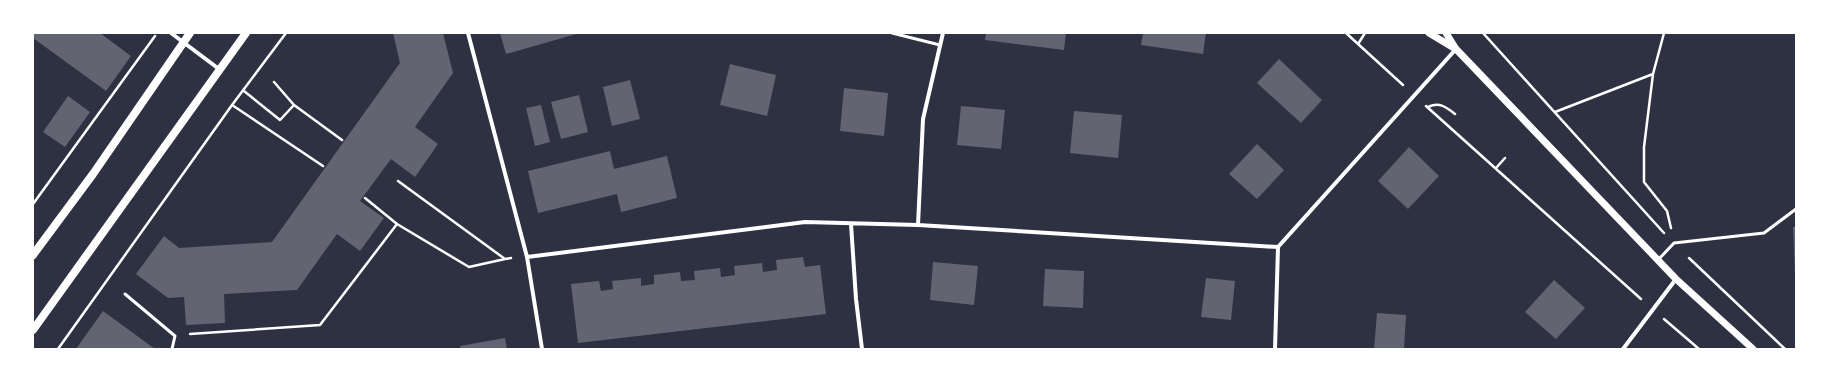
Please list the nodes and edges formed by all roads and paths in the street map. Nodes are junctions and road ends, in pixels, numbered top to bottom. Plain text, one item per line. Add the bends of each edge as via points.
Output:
1 (157, 33) edge
2 (171, 33) edge
3 (190, 33) edge
4 (246, 33) edge
5 (286, 33) edge
6 (468, 33) edge
7 (892, 33) edge
8 (943, 33) edge
9 (1346, 33) edge
10 (1365, 33) edge
11 (1430, 33) edge
12 (1446, 33) edge
13 (1483, 33) edge
14 (1664, 33) edge
15 (183, 42) junction
16 (940, 44) junction
17 (1357, 44) junction
18 (1456, 49) junction
19 (219, 69) junction
20 (1653, 74) junction
21 (274, 82) dead end
22 (244, 91) junction
23 (1414, 95) junction
24 (232, 105) junction
25 (294, 105) junction
26 (1428, 107) junction
27 (1555, 112) junction
28 (1454, 114) dead end
29 (342, 140) dead end
30 (1505, 158) dead end
31 (323, 166) dead end
32 (1495, 168) junction
33 (398, 181) dead end
34 (365, 198) dead end
35 (33, 204) edge
36 (1796, 209) edge
37 (396, 224) junction
38 (851, 224) junction
39 (918, 225) junction
40 (1674, 243) junction
41 (1278, 247) junction
42 (33, 255) edge
43 (527, 257) junction
44 (505, 259) junction
45 (1658, 261) junction
46 (1676, 279) junction
47 (125, 294) dead end
48 (1653, 309) junction
49 (33, 330) edge
50 (175, 336) junction
51 (58, 349) edge
52 (172, 349) edge
53 (542, 349) edge
54 (862, 349) edge
55 (1275, 349) edge
56 (1624, 349) edge
57 (1699, 349) edge
58 (1753, 349) edge
59 (1785, 349) edge

1 - 35 path
2 - 15 street
3 - 15 main road
4 - 19 main road
5 - 22 path
6 - 43 street
7 - 16 lane
8 - 16 street
9 - 17 path
10 - 17 path
11 - 18 street
12 - 18 street
13 - 27 path
14 - 20 path
15 - 19 street
15 - 42 main road via 93,174
16 - 39 street via 923,119
17 - 23 path
18 - 23 street
18 - 45 street
19 - 49 main road
20 - 27 path
20 - 40 path via 1644,147 1644,182 1667,211
21 - 25 path
22 - 24 path
22 - 25 path via 280,120
23 - 26 path
23 - 41 street
24 - 31 path
24 - 51 path
25 - 29 path
26 - 28 path via 1435,104 1444,105
26 - 32 path
27 - 40 path
30 - 32 path
32 - 48 path
33 - 44 path
34 - 37 path
36 - 40 lane via 1764,233
37 - 44 path via 470,267
37 - 50 path via 320,325
38 - 39 street
38 - 43 street via 805,222
38 - 54 street
39 - 41 street
40 - 45 lane
40 - 59 path
41 - 55 street
43 - 44 path
43 - 53 street
45 - 46 street
46 - 48 street
46 - 58 street
47 - 50 lane
48 - 56 street
48 - 57 path
50 - 52 lane

